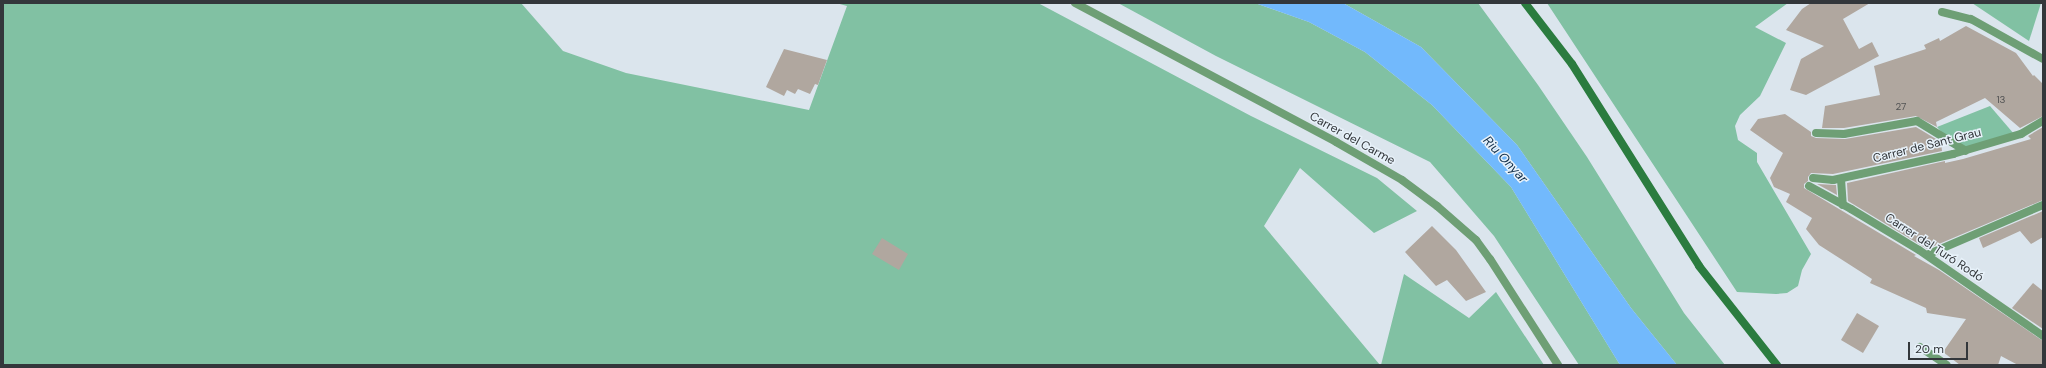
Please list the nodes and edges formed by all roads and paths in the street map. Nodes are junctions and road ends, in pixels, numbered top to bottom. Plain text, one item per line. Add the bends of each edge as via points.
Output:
1 (1075, 3) edge
2 (1525, 3) edge
3 (1942, 12) dead end
4 (2043, 59) edge
5 (2043, 121) edge
6 (1816, 133) dead end
7 (1966, 150) junction
8 (1813, 178) dead end
9 (1841, 179) junction
10 (1809, 186) dead end
11 (1843, 205) junction
12 (2043, 205) edge
13 (1929, 254) dead end
14 (2043, 336) edge
15 (1920, 347) dead end
16 (1558, 365) edge
17 (1777, 365) edge
18 (1947, 365) edge

1 - 16 street, Carrer del Carme via 1376,165 1437,206 1476,240
2 - 17 main road via 1572,64 1699,266
3 - 4 street via 1971,19
5 - 7 street, Carrer de Sant Grau via 2020,134
6 - 7 street via 1844,134 1917,121
7 - 9 street, Carrer de Sant Grau
8 - 9 street, Carrer de Sant Grau
9 - 11 street
10 - 11 street, Carrer del Turó Rodó
11 - 14 street, Carrer del Turó Rodó via 1919,250
12 - 13 street
15 - 18 street

